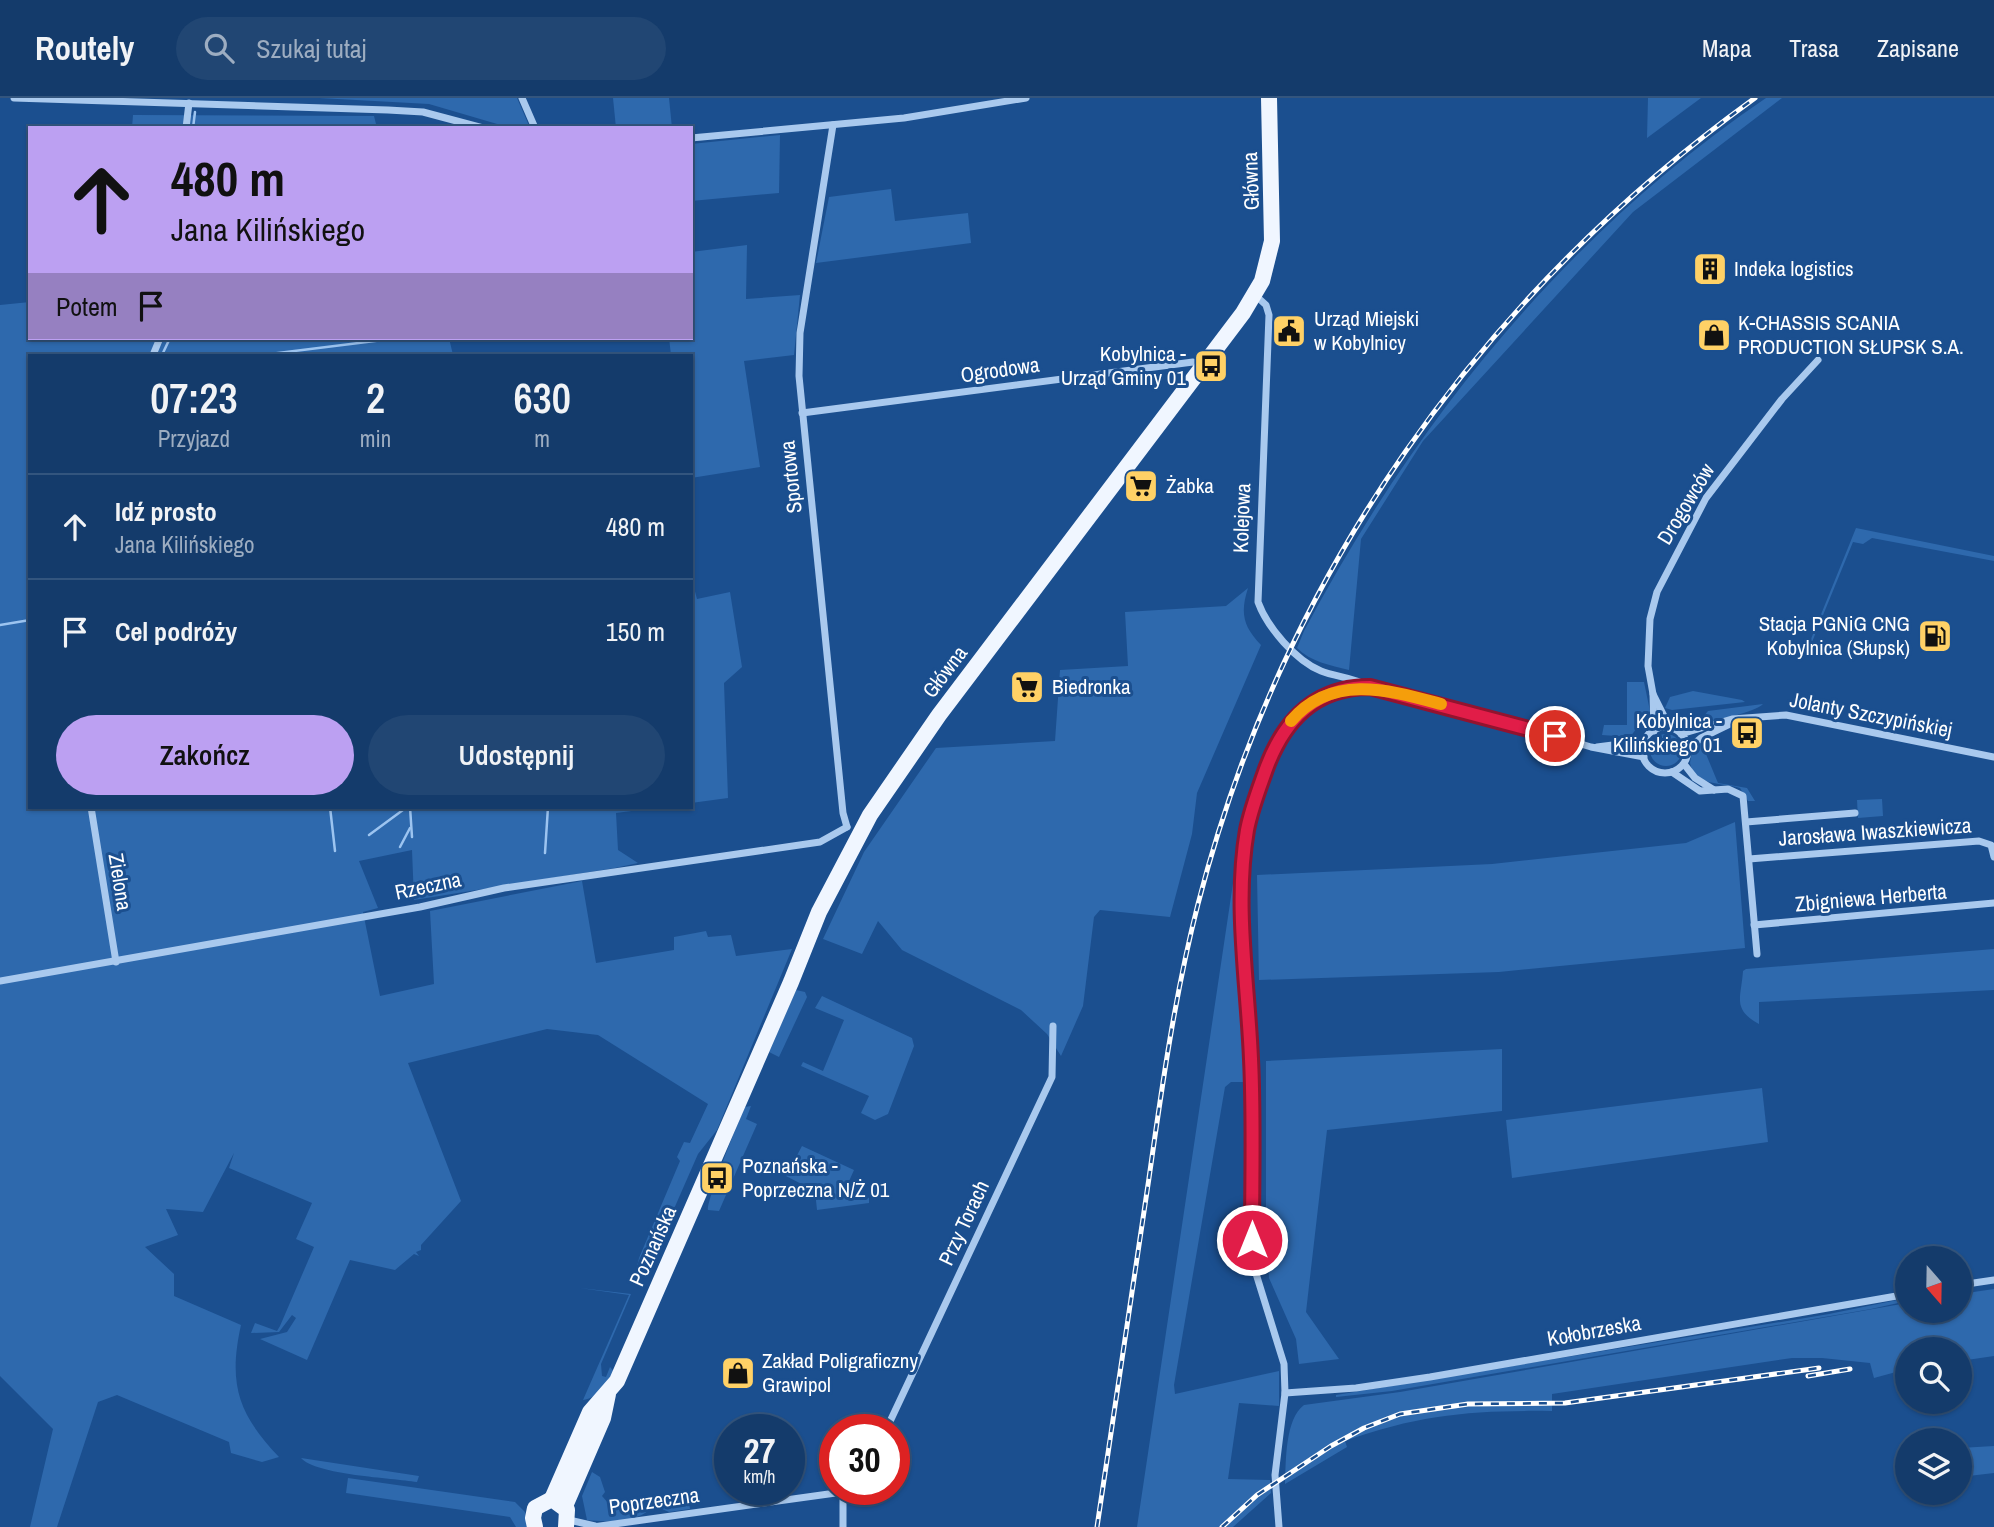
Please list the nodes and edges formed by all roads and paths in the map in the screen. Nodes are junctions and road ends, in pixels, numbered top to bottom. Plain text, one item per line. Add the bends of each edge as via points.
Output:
1 (14, 98) edge
2 (522, 98) edge
3 (1026, 98) edge
4 (1269, 98) edge
5 (189, 103) junction
6 (833, 125) junction
7 (186, 126) edge
8 (476, 126) edge
9 (535, 126) edge
10 (693, 138) edge
11 (1254, 295) junction
12 (1818, 359) dead end
13 (1202, 365) junction
14 (802, 413) junction
15 (1370, 687) junction
16 (1653, 694) junction
17 (1741, 718) junction
18 (1670, 728) junction
19 (1654, 730) junction
20 (1681, 734) junction
21 (1644, 741) junction
22 (1597, 747) junction
23 (1688, 749) junction
24 (1644, 757) junction
25 (1994, 757) edge
26 (1684, 764) junction
27 (1672, 772) junction
28 (1714, 790) junction
29 (91, 809) edge
30 (1855, 813) dead end
31 (1746, 822) junction
32 (853, 831) junction
33 (1994, 857) edge
34 (1749, 859) junction
35 (1992, 904) edge
36 (1754, 925) junction
37 (1756, 954) dead end
38 (116, 962) junction
39 (0, 981) edge
40 (1053, 1026) dead end
41 (734, 1113) joint
42 (1994, 1280) edge
43 (1972, 1284) edge
44 (1895, 1296) edge
45 (1285, 1393) junction
46 (894, 1414) edge
47 (819, 1494) edge
48 (844, 1505) edge
49 (563, 1513) edge
50 (536, 1527) edge
51 (594, 1527) edge
52 (843, 1527) edge
53 (1279, 1527) edge

1 - 5 street
2 - 9 street
3 - 6 street via 946,113
4 - 11 main road, Główna via 1273,206 1269,261
5 - 7 street
5 - 8 street via 423,112
6 - 10 street
6 - 14 street, Sportowa via 800,333
11 - 13 main road, Główna
11 - 15 street, Kolejowa via 1266,305 1269,315 1258,602 1275,630 1304,660
12 - 16 street, Drogowców via 1706,498 1657,592 1648,640
13 - 14 street, Ogrodowa via 1193,362
13 - 32 main road, Główna
14 - 32 street, Sportowa via 843,813
15 - 22 street
15 - 45 street via 1322,697 1289,724 1268,765 1245,841 1253,1264 1281,1347
16 - 18 street, Drogowców
16 - 19 street, Drogowców
17 - 20 street, Jolanty Szczypińskiej
17 - 23 street, Jolanty Szczypińskiej
17 - 25 street, Jolanty Szczypińskiej via 1793,716
18 - 19 street
18 - 20 street
19 - 21 street
20 - 23 street
21 - 22 street
21 - 24 street
22 - 24 street
23 - 26 street
24 - 27 street via 1656,771
26 - 27 street
26 - 28 street
27 - 28 street via 1692,788
28 - 31 street via 1736,790 1743,796
29 - 38 street, Zielona
30 - 31 street
31 - 34 street
32 - 38 street, Rzeczna via 820,842 504,888
32 - 41 main road, Główna
33 - 34 street, Jarosława Iwaszkiewicza via 1991,845 1979,841
34 - 36 street
35 - 36 street, Zbigniewa Herberta
36 - 37 street
38 - 39 street, Rzeczna
40 - 46 street, Przy Torach via 1052,1077
41 - 49 main road, Poznańska via 608,1394 603,1418
42 - 43 street
44 - 45 street, Kołobrzeska via 1430,1377
45 - 53 street via 1275,1465
47 - 51 street, Poprzeczna
48 - 52 street
49 - 50 main road, Poznańska via 535,1508
49 - 51 street, Poprzeczna

